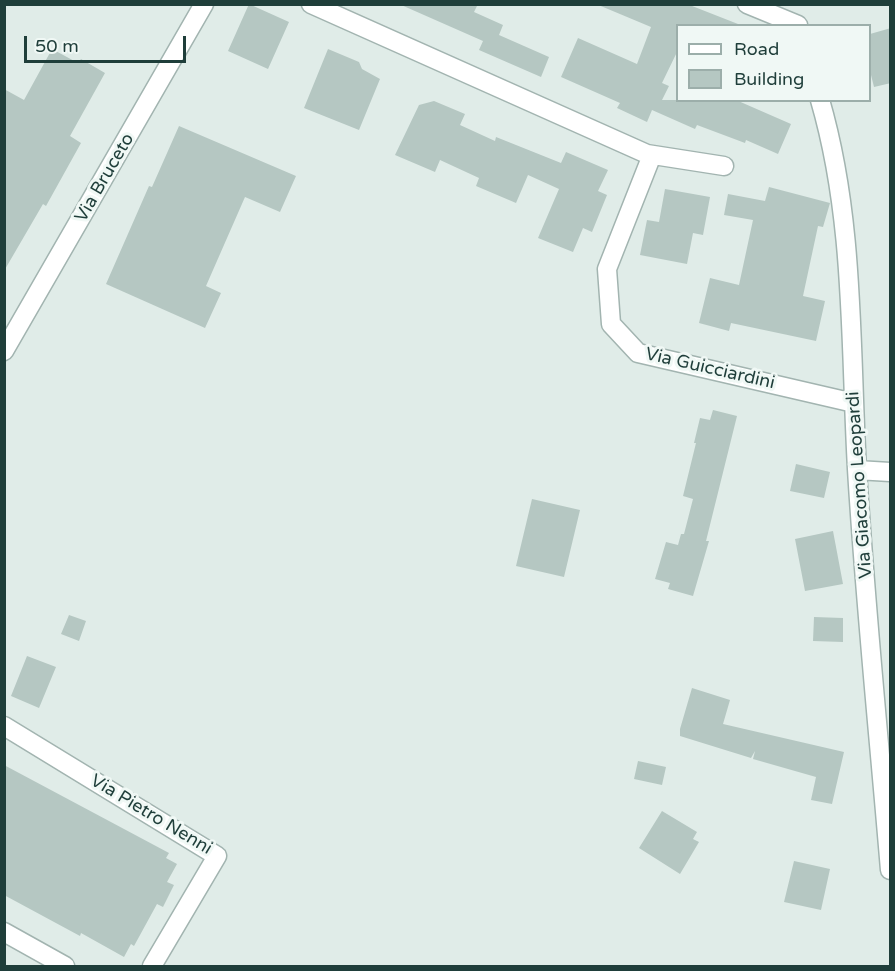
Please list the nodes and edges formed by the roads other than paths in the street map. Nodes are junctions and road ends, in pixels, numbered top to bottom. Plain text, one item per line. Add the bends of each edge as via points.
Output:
1 (204, 4) edge
2 (311, 4) edge
3 (747, 4) edge
4 (793, 4) edge
5 (796, 24) edge
6 (798, 24) edge
7 (821, 102) edge
8 (652, 155) junction
9 (724, 166) dead end
10 (4, 351) edge
11 (854, 403) junction
12 (857, 471) junction
13 (891, 472) edge
14 (4, 726) edge
15 (891, 870) edge
16 (4, 932) edge
17 (64, 966) edge
18 (152, 966) edge

1 - 10 street, Via Bruceto
2 - 8 street
3 - 5 street
4 - 6 street
7 - 11 street, Via Giacomo Leopardi via 829,129 847,244
8 - 9 street
8 - 11 street, Via Guicciardini via 607,269 610,324 638,353
11 - 12 street, Via Giacomo Leopardi
12 - 13 street
12 - 15 street, Via Giacomo Leopardi
14 - 18 street, Via Pietro Nenni via 217,855
16 - 17 street

